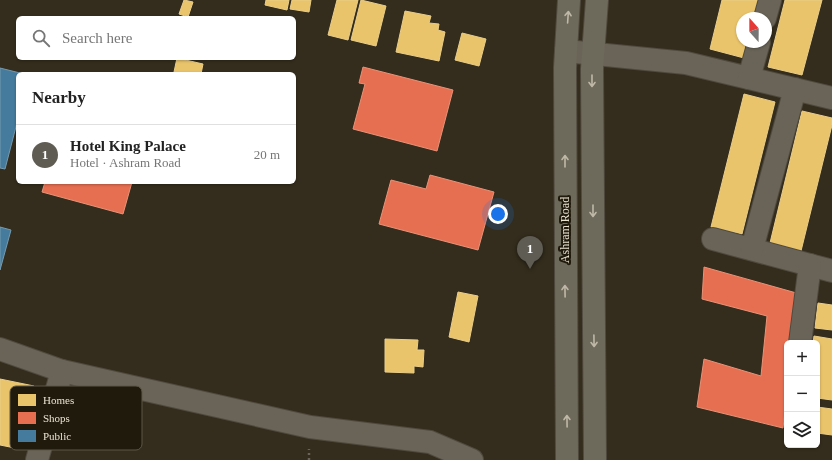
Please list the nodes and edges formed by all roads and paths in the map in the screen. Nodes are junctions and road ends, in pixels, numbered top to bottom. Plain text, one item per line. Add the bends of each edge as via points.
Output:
1 (569, 0) edge
2 (597, 0) edge
3 (770, 0) edge
4 (767, 12) edge
5 (758, 48) edge
6 (566, 51) junction
7 (593, 53) junction
8 (750, 78) junction
9 (795, 89) junction
10 (832, 98) edge
11 (713, 239) dead end
12 (752, 249) junction
13 (810, 265) junction
14 (832, 271) edge
15 (800, 340) edge
16 (0, 350) edge
17 (62, 371) junction
18 (58, 386) edge
19 (128, 386) edge
20 (142, 389) edge
21 (40, 450) edge
22 (37, 460) edge
23 (472, 460) edge
24 (567, 460) edge
25 (595, 460) edge

6 -> 1 main road, Ashram Road
2 - 7 main road
3 - 4 street
5 - 8 street
6 - 7 street
24 -> 6 main road, Ashram Road
7 - 8 street via 686,63
7 -> 25 main road
8 - 9 street
9 - 10 street
9 - 12 street
11 - 12 street
12 - 13 street
13 - 14 street
13 - 15 street
16 - 17 street
17 - 18 street
17 - 19 street
20 - 23 street via 310,427 430,442
21 - 22 street

